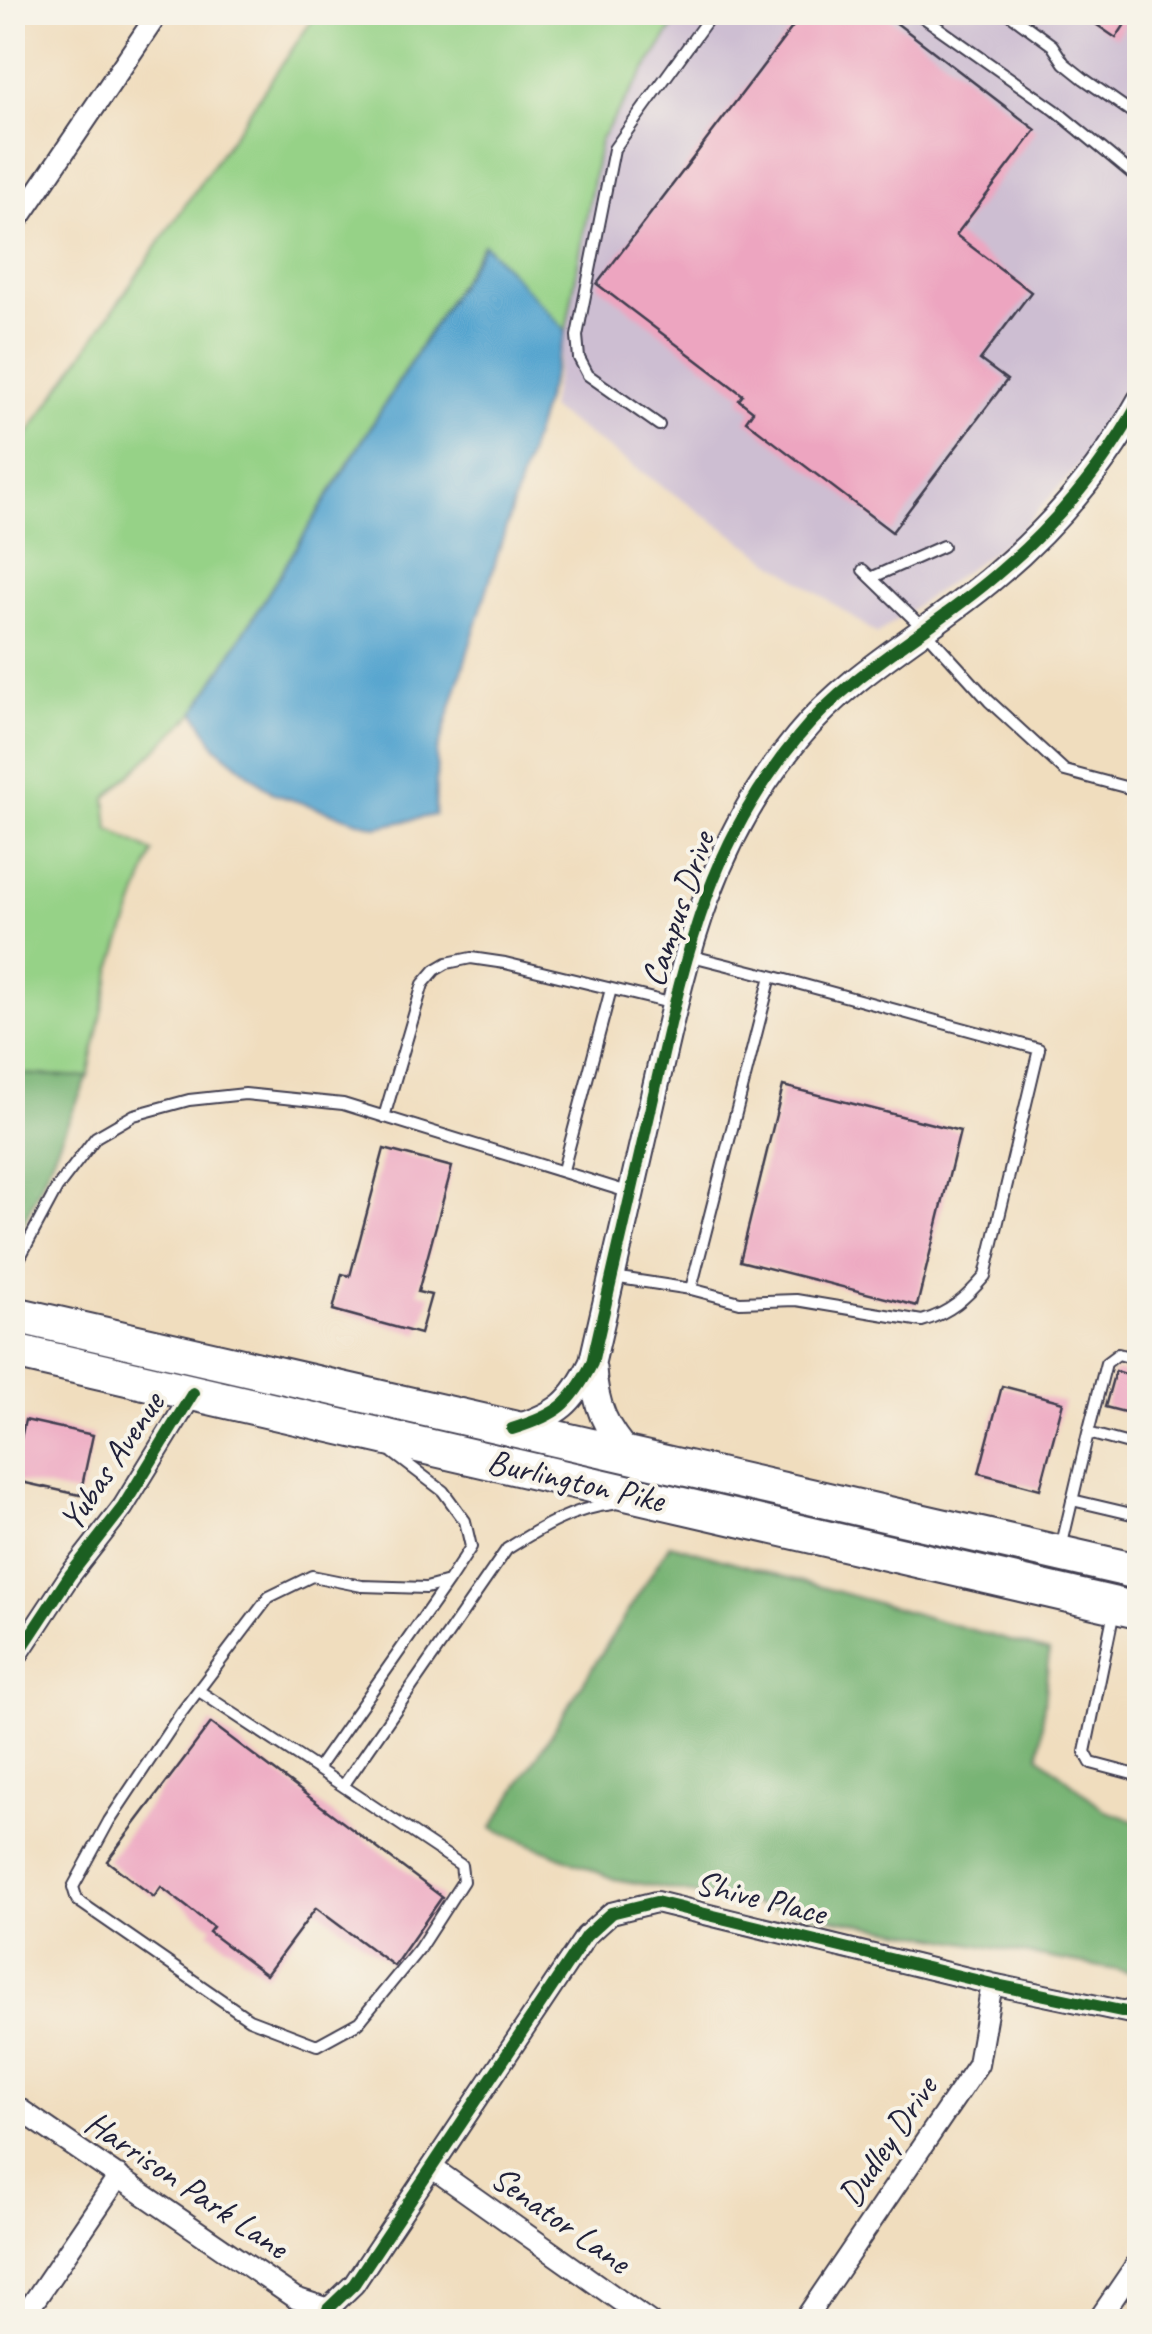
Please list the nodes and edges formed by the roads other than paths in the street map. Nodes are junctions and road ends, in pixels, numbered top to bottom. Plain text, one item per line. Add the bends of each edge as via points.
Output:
1 (159, 12) edge
2 (713, 12) edge
3 (916, 12) edge
4 (1007, 12) edge
5 (1140, 118) edge
6 (1140, 180) edge
7 (12, 229) edge
8 (1140, 401) edge
9 (659, 425) dead end
10 (943, 546) dead end
11 (923, 628) junction
12 (1140, 791) edge
13 (686, 955) junction
14 (771, 976) junction
15 (611, 989) junction
16 (675, 1004) junction
17 (384, 1117) junction
18 (563, 1170) junction
19 (632, 1193) junction
20 (12, 1272) edge
21 (612, 1276) junction
22 (691, 1289) junction
23 (12, 1314) edge
24 (12, 1351) edge
25 (1140, 1360) edge
26 (592, 1363) junction
27 (193, 1392) junction
28 (344, 1427) junction
29 (512, 1429) junction
30 (1088, 1433) junction
31 (1140, 1448) edge
32 (630, 1456) junction
33 (664, 1500) junction
34 (1072, 1500) junction
35 (1140, 1516) edge
36 (1059, 1554) junction
37 (1140, 1572) edge
38 (448, 1582) junction
39 (1127, 1608) edge
40 (16, 1649) edge
41 (199, 1691) junction
42 (317, 1769) junction
43 (1140, 1776) edge
44 (343, 1786) junction
45 (992, 1984) junction
46 (1140, 2015) edge
47 (12, 2104) edge
48 (434, 2169) junction
49 (119, 2176) junction
50 (1140, 2259) edge
51 (330, 2315) edge
52 (20, 2322) edge
53 (650, 2322) edge
54 (803, 2322) edge
55 (1096, 2322) edge

1 - 7 street
2 - 9 lane via 614,149 577,336 578,358 588,375
3 - 6 lane via 1056,110
4 - 5 lane
8 - 11 street, Campus Drive via 1111,450 1053,522
10 - 11 lane via 868,573
11 - 12 lane via 988,701 1065,771
11 - 13 street, Campus Drive via 831,702 762,785 723,854
13 - 14 lane
13 - 16 street, Campus Drive
14 - 22 lane
14 - 22 lane via 1039,1049 985,1276 966,1298 922,1321 796,1300 740,1302
15 - 16 lane
15 - 17 lane via 471,958 435,970 414,1010
15 - 18 lane
16 - 19 street, Campus Drive
17 - 18 lane
17 - 20 lane via 342,1104 246,1094 134,1115 96,1137 57,1188
18 - 19 lane
19 - 21 street, Campus Drive
21 - 22 lane
21 - 26 street, Campus Drive
23 - 29 highway, Burlington Pike
24 - 27 highway, Burlington Pike
25 - 30 lane via 1118,1354 1106,1363
26 - 29 street, Campus Drive via 562,1408
26 - 32 street, Campus Drive via 602,1418
27 - 28 highway, Burlington Pike
27 - 40 street, Yubas Avenue via 123,1506
28 - 33 highway, Burlington Pike
28 - 38 lane via 402,1458 443,1490 466,1522 470,1547
29 - 32 highway, Burlington Pike
30 - 31 lane
30 - 34 lane
32 - 36 highway, Burlington Pike
33 - 39 highway, Burlington Pike
33 - 44 lane via 592,1506 507,1549
34 - 35 lane
34 - 36 lane
36 - 37 highway, Burlington Pike
38 - 41 lane via 362,1586 312,1576 269,1596
38 - 42 lane
39 - 43 lane via 1085,1752 1091,1763
41 - 42 lane
41 - 44 lane via 110,1822 73,1887 77,1900 249,2019 317,2046 359,2022 463,1881 461,1865
42 - 44 lane
45 - 46 street, Shive Place
45 - 48 street, Shive Place via 656,1902 611,1914 586,1936
45 - 54 street, Dudley Drive via 978,2064
47 - 49 street, Harrison Park Lane
48 - 51 street, Shive Place
48 - 53 street, Senator Lane
49 - 51 street, Harrison Park Lane via 295,2298
49 - 52 street
50 - 55 street

